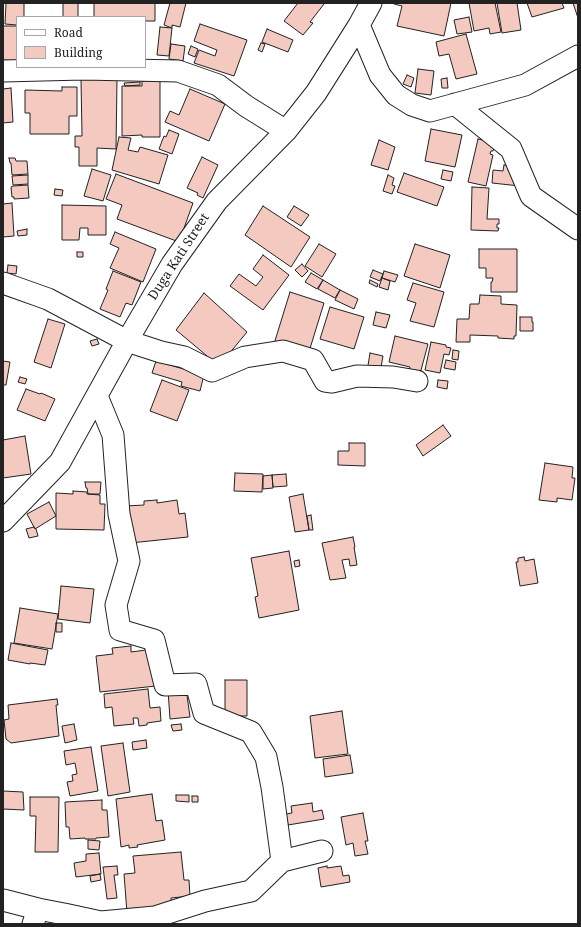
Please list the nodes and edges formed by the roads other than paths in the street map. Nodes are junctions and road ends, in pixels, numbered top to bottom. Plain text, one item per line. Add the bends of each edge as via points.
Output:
1 (371, 3) edge
2 (359, 25) junction
3 (578, 56) edge
4 (3, 71) edge
5 (455, 104) junction
6 (286, 131) junction
7 (578, 229) edge
8 (3, 283) edge
9 (127, 342) junction
10 (417, 381) dead end
11 (97, 396) junction
12 (3, 521) edge
13 (322, 851) dead end
14 (282, 861) junction
15 (3, 900) edge
16 (36, 917) edge
17 (100, 923) edge

1 - 2 street, Duga Kati Street
2 - 5 street via 380,75 396,95 412,105 430,111
2 - 6 street, Duga Kati Street via 316,93
3 - 5 street via 525,85
4 - 6 street via 83,69 178,72 218,85
5 - 7 street via 511,149 531,196
6 - 9 street, Duga Kati Street via 217,201 172,264
8 - 9 street via 48,299
9 - 10 street via 184,357 212,371 245,357 283,351 313,360 325,382 357,376
9 - 11 street, Duga Kati Street
11 - 12 street, Duga Kati Street via 60,462
11 - 14 street via 112,435 119,514 129,561 116,605 120,630 154,640 165,685 196,684 204,713 251,732 266,757
13 - 14 street
14 - 17 street via 251,891 205,901 155,917
15 - 16 street
16 - 17 street via 64,914

